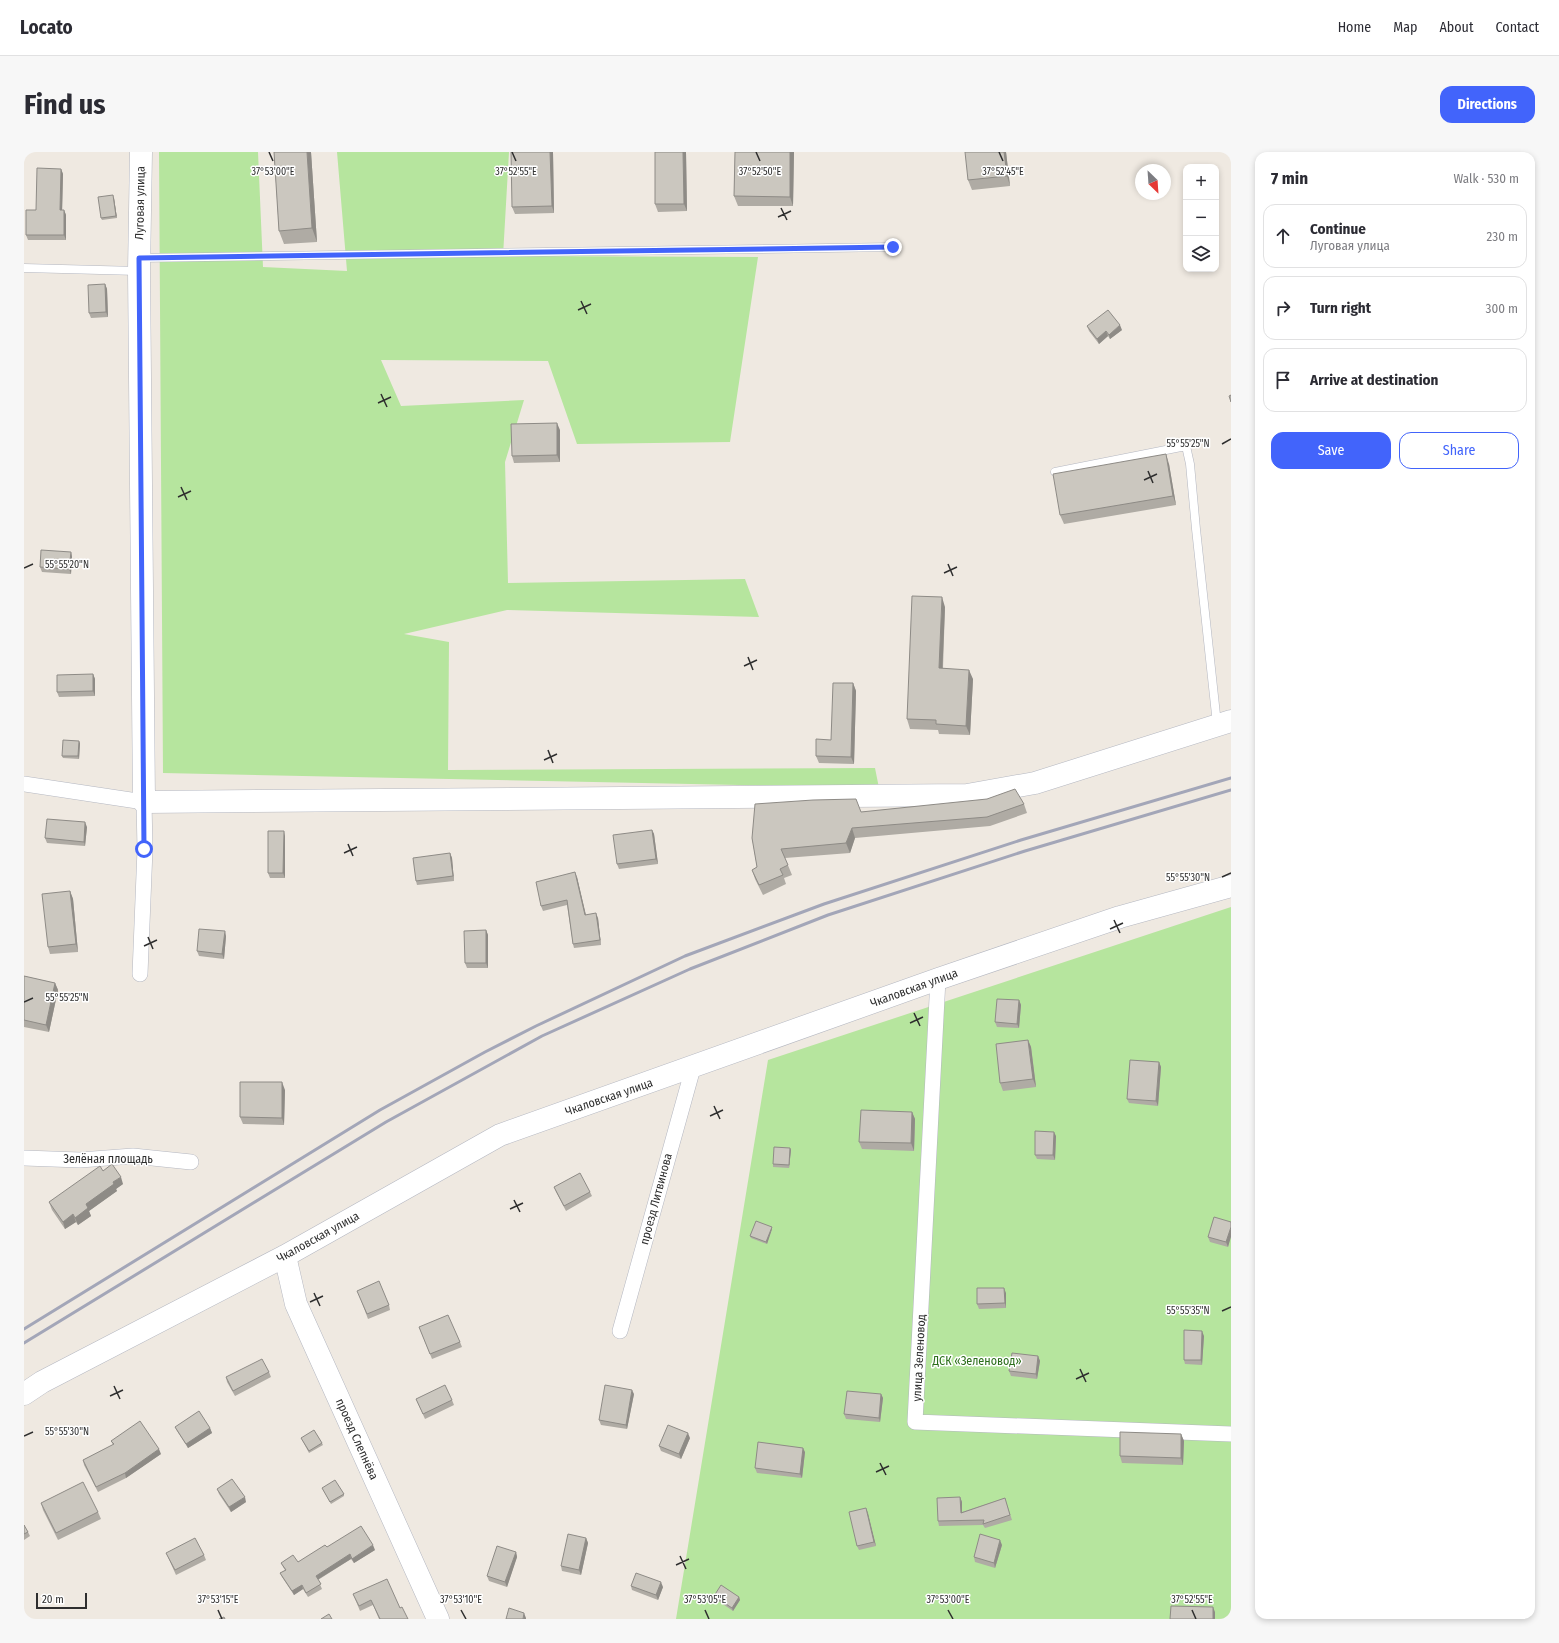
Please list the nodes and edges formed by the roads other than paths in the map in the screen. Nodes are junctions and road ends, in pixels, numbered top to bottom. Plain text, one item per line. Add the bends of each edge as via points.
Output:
1 (141, 152) edge
2 (893, 247) dead end
3 (139, 264) junction
4 (24, 268) edge
5 (1055, 472) edge
6 (1224, 723) edge
7 (24, 784) edge
8 (144, 802) junction
9 (1231, 886) edge
10 (140, 974) dead end
11 (938, 980) junction
12 (692, 1068) junction
13 (24, 1158) edge
14 (191, 1162) dead end
15 (285, 1256) junction
16 (620, 1331) dead end
17 (24, 1394) edge
18 (1231, 1434) edge
19 (438, 1619) edge

1 - 3 street, Луговая улица
2 - 3 lane
3 - 4 lane
3 - 8 street, Луговая улица
5 - 6 lane via 1186,446 1196,536
6 - 8 street via 1035,783 967,795
7 - 8 street
8 - 10 street, Луговая улица
9 - 11 street, Чкаловская улица via 1120,917
11 - 12 street, Чкаловская улица
11 - 18 street, улица Зеленовод via 915,1422
12 - 15 street, Чкаловская улица via 500,1135
12 - 16 street, проезд Литвинова
13 - 14 street, Зелёная площадь via 80,1160 133,1156
15 - 17 street, Чкаловская улица via 42,1382
15 - 19 street, проезд Слепнёва via 296,1304

